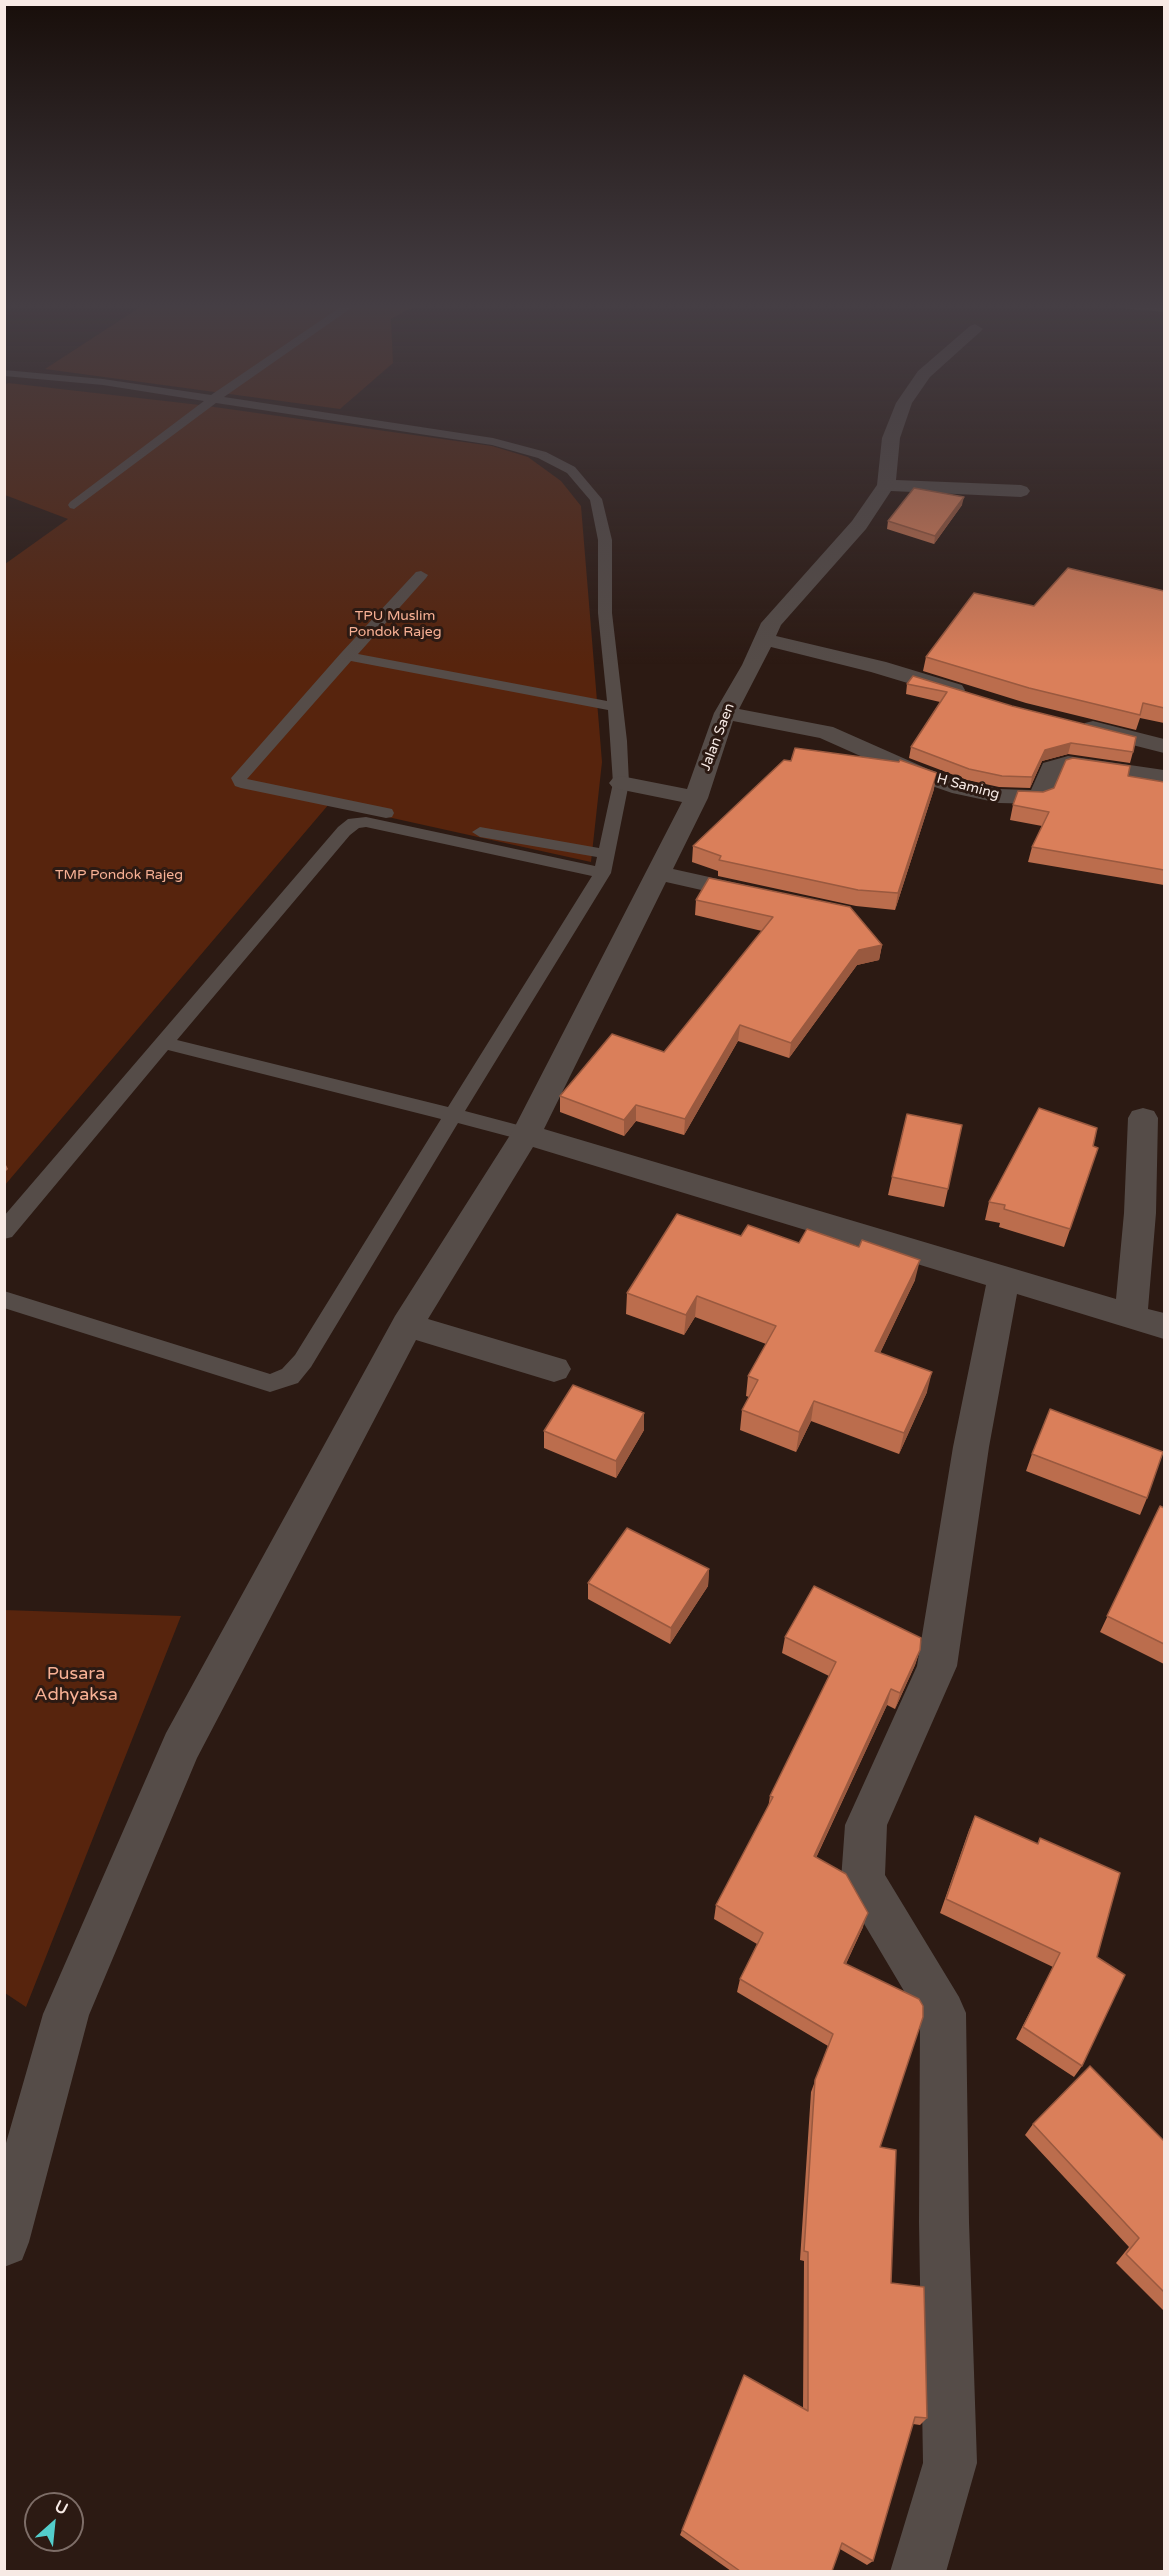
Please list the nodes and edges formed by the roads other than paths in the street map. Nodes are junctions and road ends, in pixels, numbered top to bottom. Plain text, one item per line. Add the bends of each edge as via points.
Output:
1 (181, 424) edge
2 (378, 424) edge
3 (896, 424) edge
4 (886, 485) junction
5 (1021, 491) dead end
6 (74, 505) dead end
7 (421, 575) dead end
8 (764, 639) junction
9 (346, 656) junction
10 (975, 697) edge
11 (615, 707) junction
12 (725, 713) junction
13 (1074, 724) edge
14 (1164, 746) edge
15 (1164, 777) edge
16 (625, 784) junction
17 (691, 797) junction
18 (606, 854) junction
19 (602, 873) junction
20 (658, 873) junction
21 (771, 898) edge
22 (164, 1043) junction
23 (453, 1115) junction
24 (1143, 1118) dead end
25 (526, 1134) junction
26 (4, 1231) edge
27 (1004, 1276) junction
28 (4, 1299) edge
29 (1131, 1316) junction
30 (407, 1325) junction
31 (1164, 1326) edge
32 (554, 1369) dead end
33 (4, 2242) edge
34 (918, 2571) edge

1 - 6 lane
2 - 11 lane via 493,442 542,455 571,470 596,499 605,540 605,613
3 - 4 street
4 - 5 street
4 - 8 street, Jalan Saen via 859,525 771,623
7 - 9 lane
8 - 10 street via 878,667
8 - 12 street, Jalan Saen
9 - 11 lane
9 - 18 lane via 239,778 242,783
11 - 16 lane
12 - 15 street, H Saming via 825,732 920,774 999,796 1040,797 1051,768 1068,763
12 - 17 street, Jalan Saen
13 - 14 street
16 - 17 street
16 - 18 lane
17 - 20 street, Jalan Saen
18 - 19 lane
19 - 22 lane via 366,822 354,823
19 - 23 lane
20 - 21 street
20 - 25 street, Jalan Saen
22 - 23 lane
22 - 26 lane
23 - 25 lane
23 - 28 lane via 303,1361 290,1376 270,1383
24 - 29 street
25 - 27 street
25 - 30 street, Jalan Saen
27 - 29 street
27 - 34 street via 971,1447 937,1666 866,1825 864,1880 943,2013 950,2463
29 - 31 street
30 - 32 street
30 - 33 street, Jalan Saen via 181,1747 66,2014

